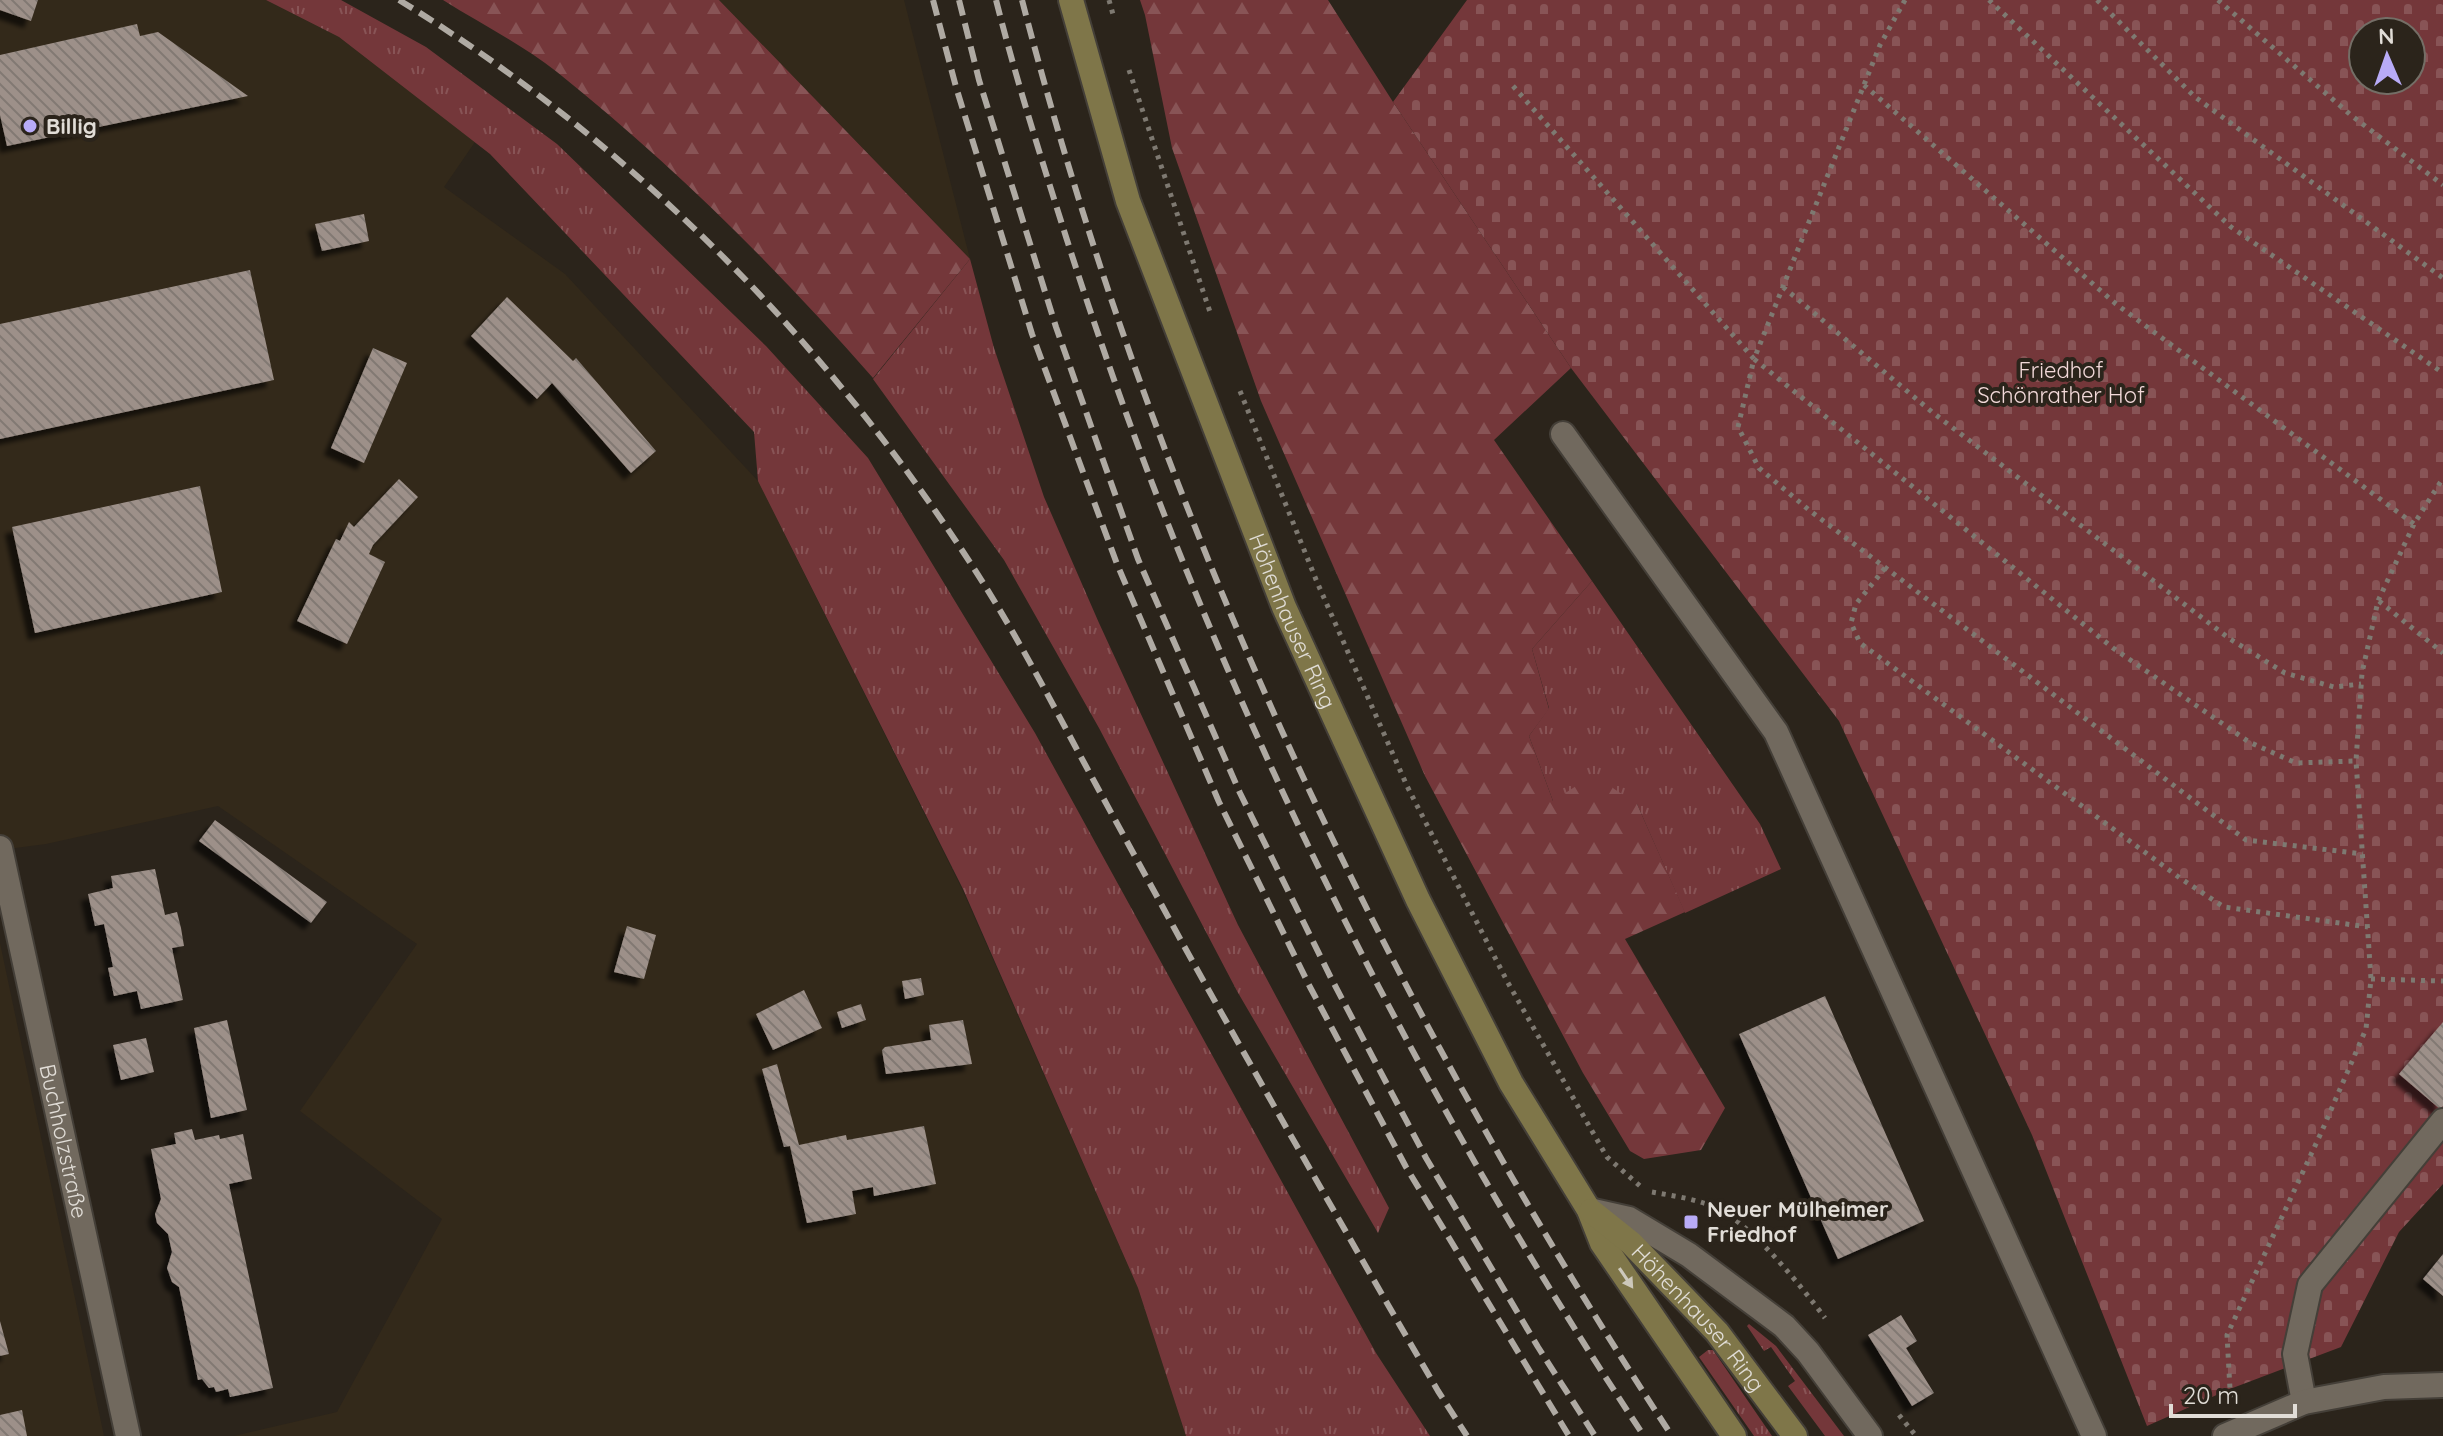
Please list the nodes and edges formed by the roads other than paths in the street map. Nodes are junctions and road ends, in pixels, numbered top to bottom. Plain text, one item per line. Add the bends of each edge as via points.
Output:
1 (1071, 0) edge
2 (1563, 434) dead end
3 (0, 848) edge
4 (2443, 1121) edge
5 (1589, 1210) junction
6 (2443, 1385) edge
7 (2304, 1402) junction
8 (2234, 1432) edge
9 (128, 1436) edge
10 (1734, 1436) edge
11 (1795, 1436) edge
12 (1870, 1436) edge
13 (2094, 1436) edge

1 - 5 street, Höhenhauser Ring via 1128,201 1284,607 1425,914 1511,1083
2 - 13 street via 1776,732
3 - 9 street, Buchholzstraße
4 - 7 street via 2310,1285 2295,1354
5 -> 10 street, Höhenhauser Ring via 1602,1243
5 - 11 street, Höhenhauser Ring via 1673,1283
5 - 12 street via 1629,1219 1689,1255 1784,1326
6 - 7 street via 2384,1387
7 - 8 street

